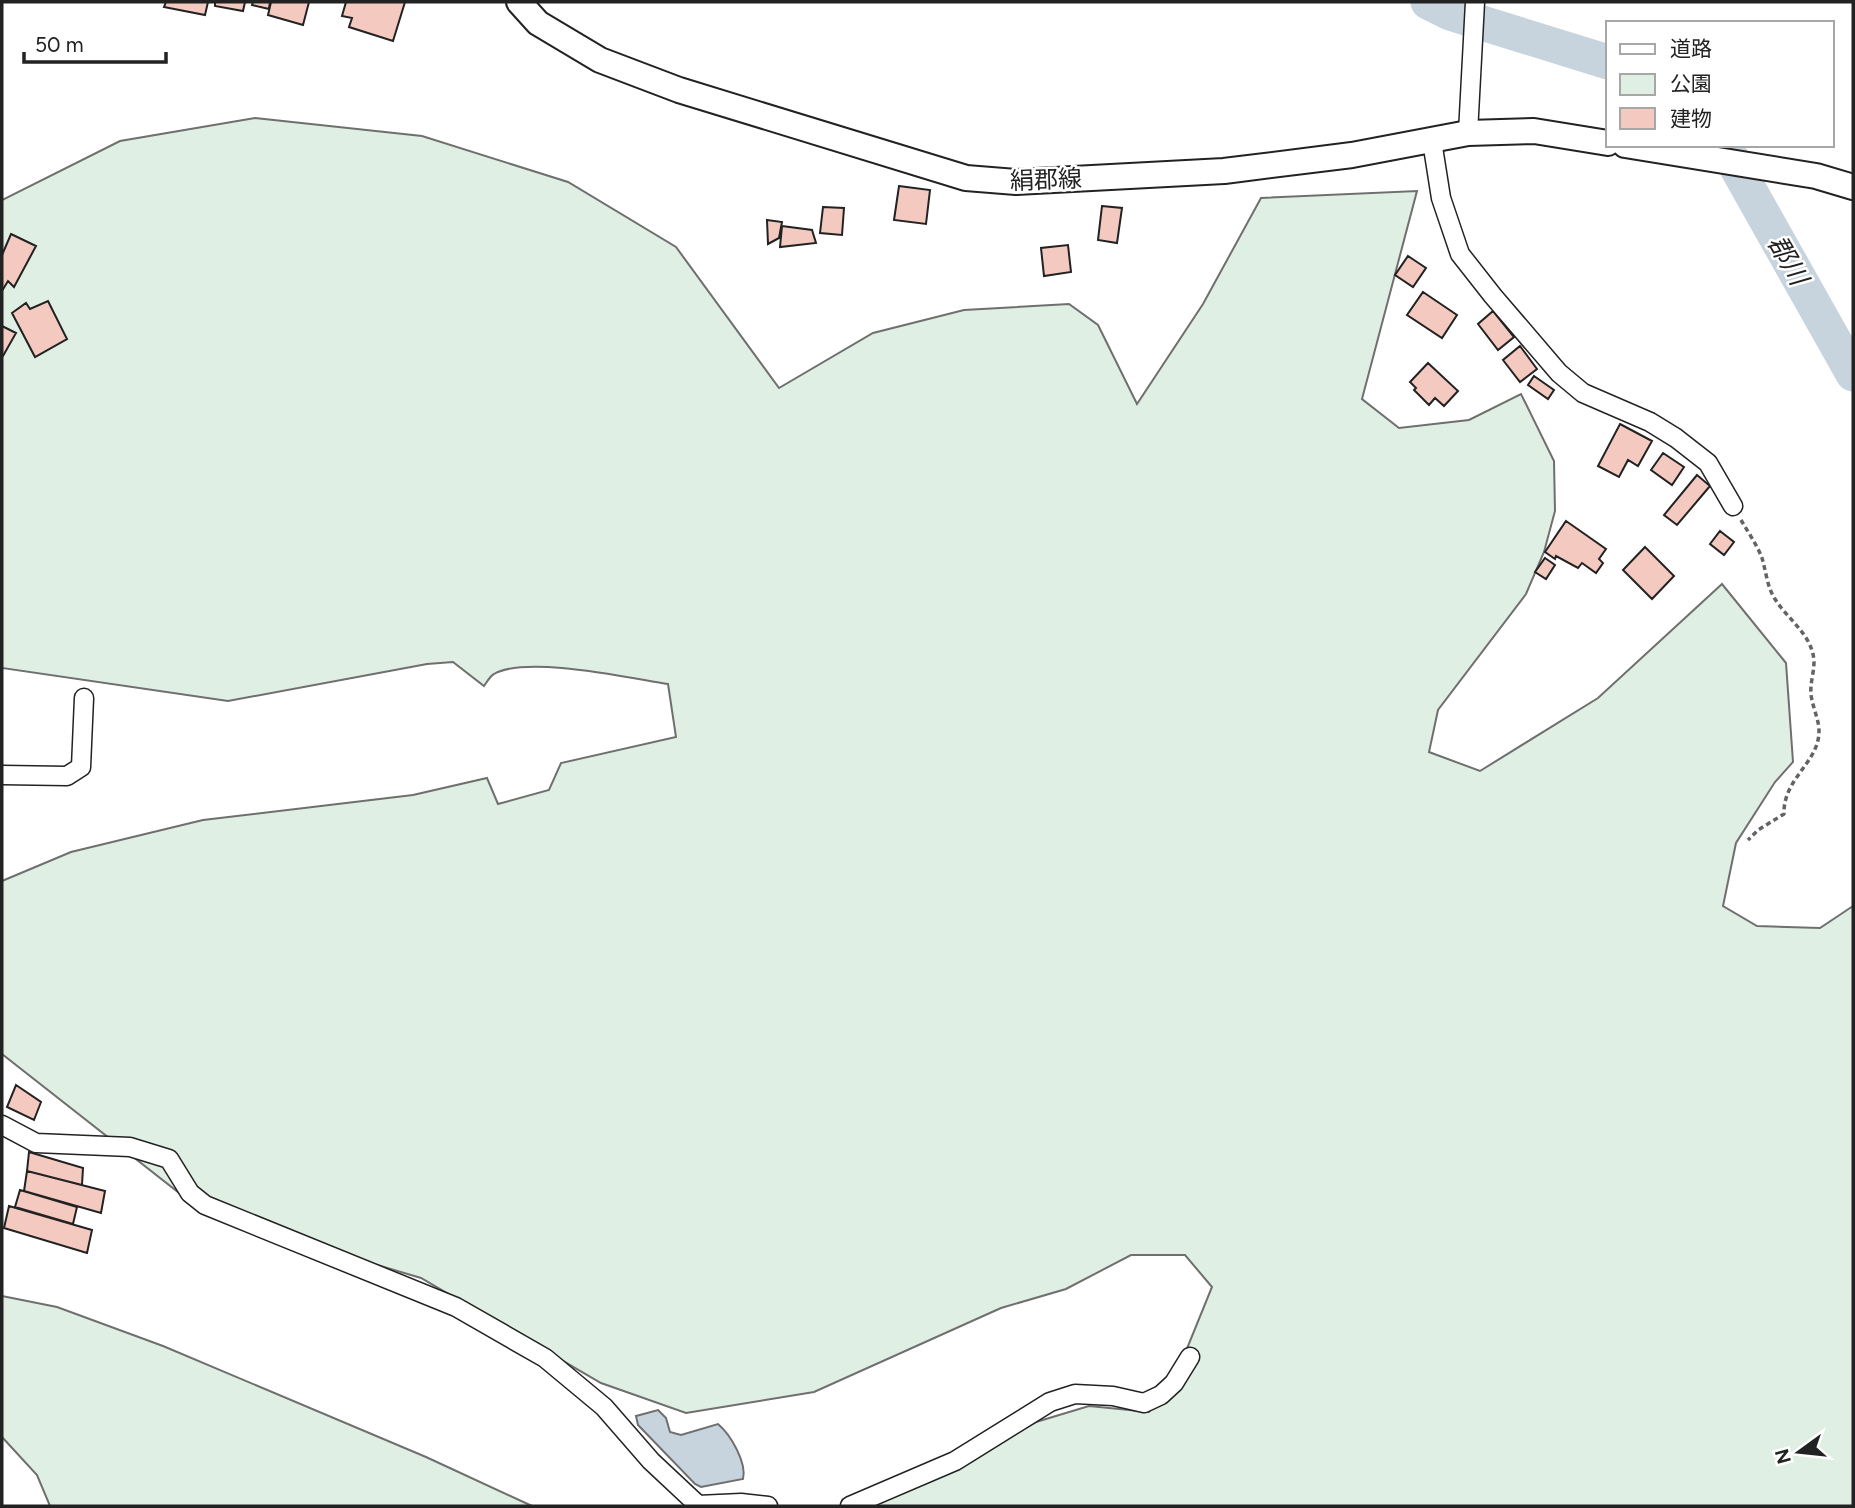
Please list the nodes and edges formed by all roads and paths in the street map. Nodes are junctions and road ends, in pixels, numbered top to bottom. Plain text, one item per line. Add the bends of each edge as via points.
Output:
1 (519, 2) edge
2 (1474, 17) edge
3 (1468, 133) junction
4 (1432, 141) junction
5 (1606, 143) edge
6 (1637, 147) edge
7 (1853, 187) edge
8 (1733, 506) joint
9 (85, 698) dead end
10 (2, 775) edge
11 (1748, 840) dead end
12 (2, 1125) edge
13 (1190, 1357) dead end
14 (768, 1506) edge
15 (850, 1506) edge

1 - 4 main road, 絹郡線 via 538,23 600,60 679,90 966,178 1016,182 1224,171
2 - 3 street
3 - 4 main road, 絹郡線
3 - 5 main road, 絹郡線 via 1534,131
4 - 8 street via 1441,198 1460,254 1493,296 1559,373 1583,393 1650,422 1708,463
6 - 7 main road via 1816,176
8 - 11 path via 1761,555 1775,599 1810,647 1814,662 1811,695 1819,731 1806,764 1788,789 1784,814
9 - 10 street via 80,767 68,776
12 - 14 street via 36,1143 130,1147 169,1159 190,1193 205,1205 456,1307 545,1358 604,1406 651,1461 698,1505
13 - 15 street via 1174,1383 1144,1403 1075,1394 1050,1402 955,1461

